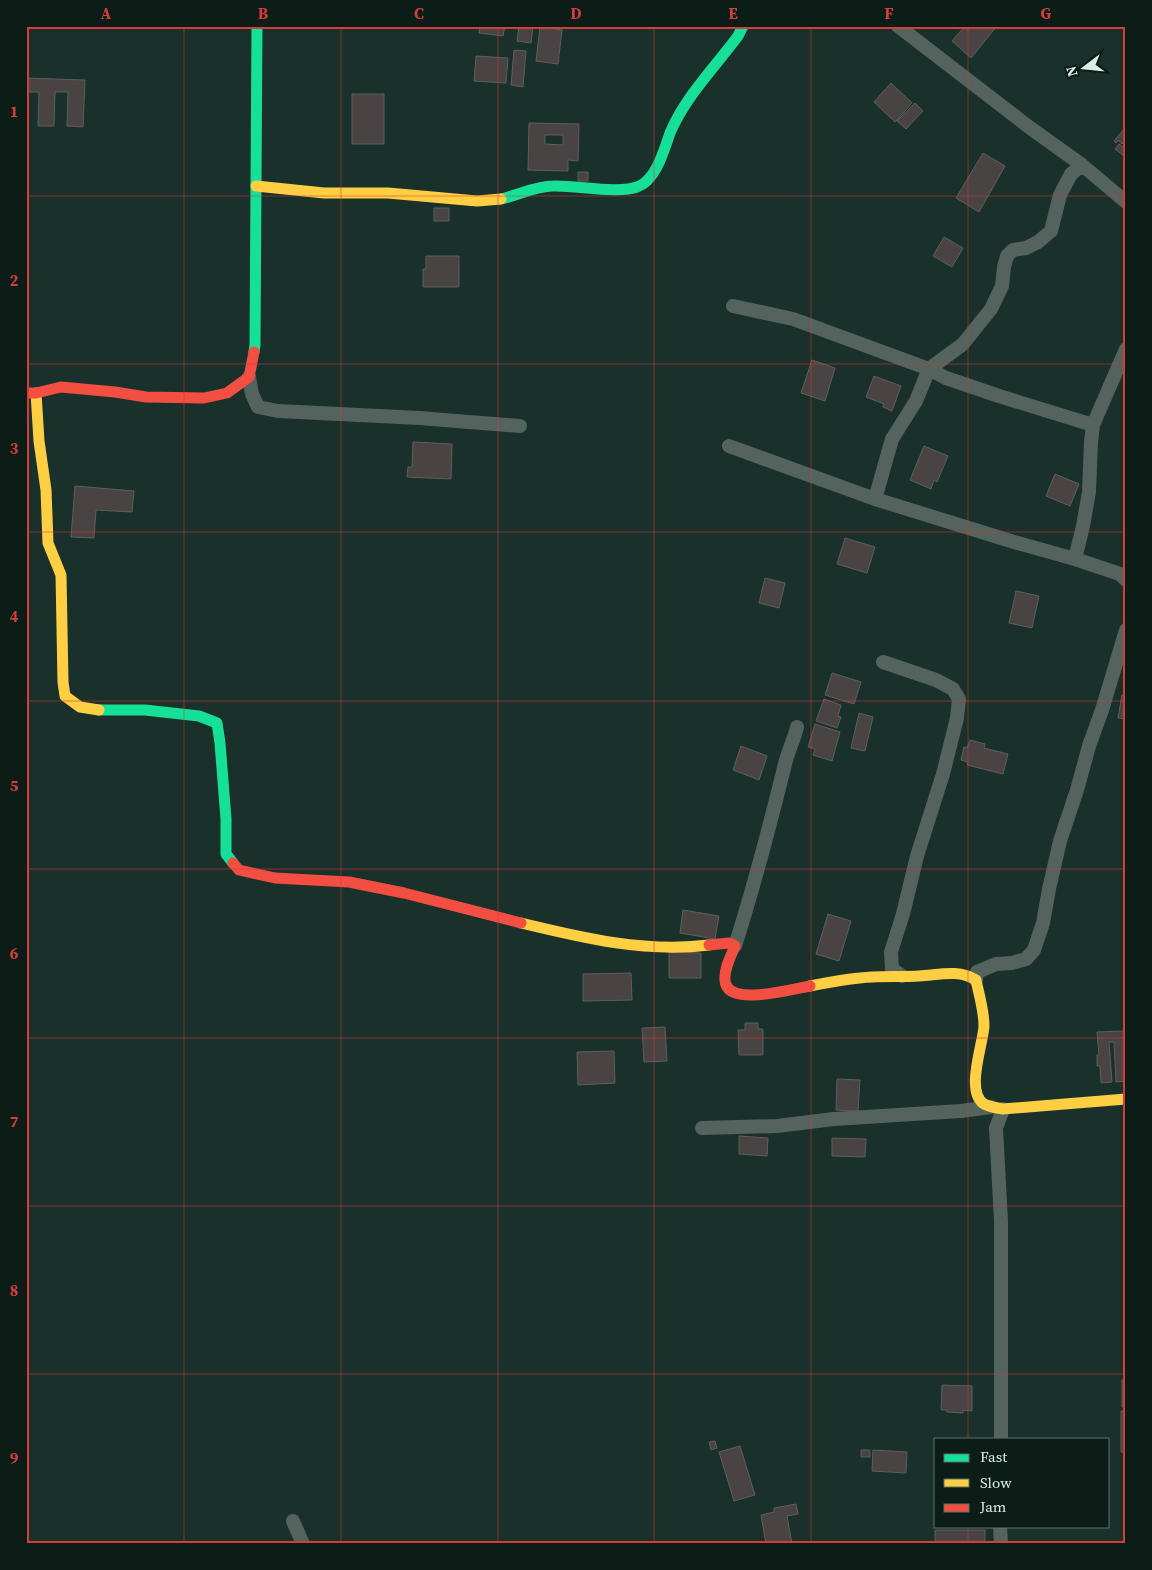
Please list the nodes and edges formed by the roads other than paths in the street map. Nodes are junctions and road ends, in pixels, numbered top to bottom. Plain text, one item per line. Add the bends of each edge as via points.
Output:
1 (257, 26) edge
2 (743, 26) edge
3 (898, 26) edge
4 (1082, 165) junction
5 (256, 186) junction
6 (1126, 202) edge
7 (732, 306) dead end
8 (1126, 349) edge
9 (930, 369) junction
10 (249, 378) junction
11 (31, 393) edge
12 (1094, 425) junction
13 (520, 426) dead end
14 (729, 446) dead end
15 (875, 499) junction
16 (1075, 559) junction
17 (1126, 580) edge
18 (1126, 630) edge
19 (883, 662) dead end
20 (797, 727) dead end
21 (735, 946) junction
22 (902, 976) junction
23 (976, 980) junction
24 (1126, 1099) edge
25 (997, 1108) junction
26 (702, 1128) dead end
27 (1000, 1438) edge
28 (293, 1521) dead end
29 (1000, 1528) edge
30 (302, 1544) edge
31 (1001, 1544) edge

1 - 5 street
2 - 5 street via 687,103 657,165 638,187 537,187 498,200 474,201 390,193 303,192
3 - 4 street
4 - 6 street
4 - 9 street via 1071,174 1060,196 1051,231 1038,242 1013,250 1007,256 1002,286 991,309 963,344
5 - 10 street via 255,345
7 - 9 street via 793,319
8 - 12 street
9 - 12 street via 946,378
9 - 15 street via 916,401 892,439
10 - 11 street via 227,393 204,398 146,397 61,387
10 - 13 street via 258,407 278,411
11 - 21 street via 46,490 48,543 61,575 65,696 80,707 199,716 217,723 226,854 239,870 275,878 349,882 601,941 685,948 729,943
12 - 16 street via 1089,492
14 - 15 street
15 - 16 street
16 - 17 street via 1120,574
18 - 23 street via 1060,841 1034,950 1026,959 996,964 977,972
19 - 22 street via 945,684 959,699 943,774 891,952 892,969
20 - 21 street
21 - 22 street via 724,982 735,994
22 - 23 street via 952,972 968,974
23 - 25 street via 984,1027 976,1069 977,1095 983,1103
24 - 25 street
25 - 26 street via 777,1126
25 - 27 street via 1002,1221
28 - 30 street
29 - 31 street

